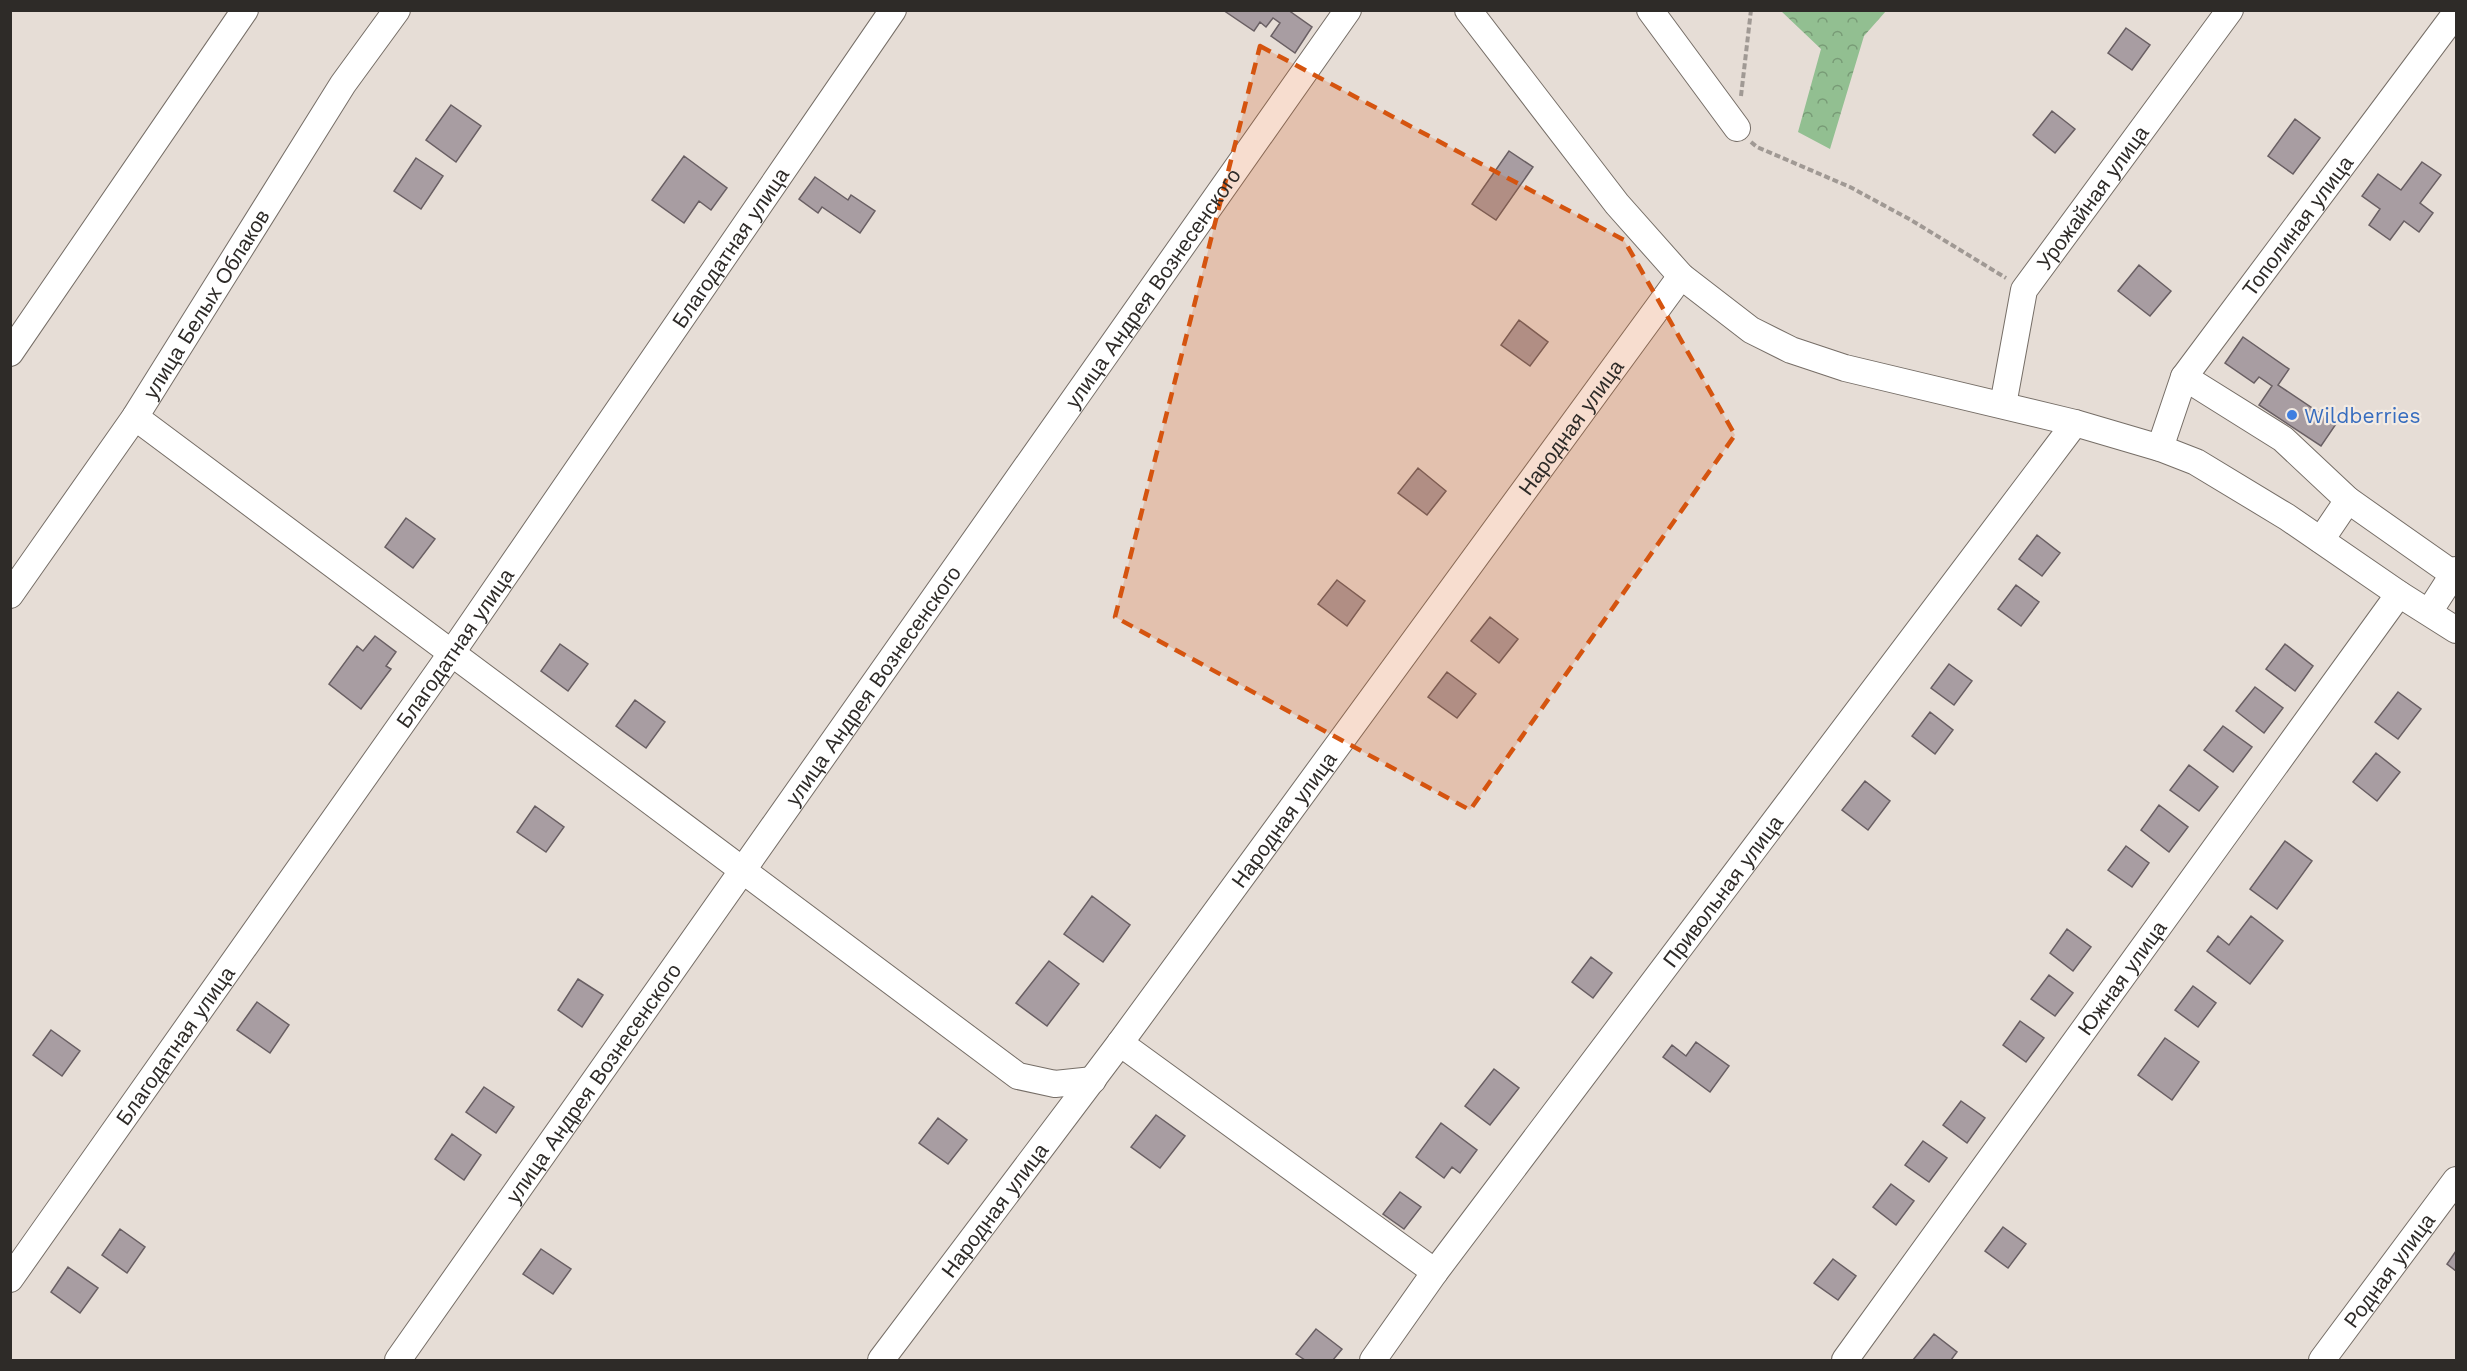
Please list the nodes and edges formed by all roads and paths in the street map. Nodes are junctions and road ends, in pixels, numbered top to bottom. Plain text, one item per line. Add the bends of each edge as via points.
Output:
1 (245, 10) edge
2 (397, 10) edge
3 (893, 10) edge
4 (1348, 10) edge
5 (1468, 10) edge
6 (1650, 10) edge
7 (1751, 10) edge
8 (2230, 10) edge
9 (2457, 13) edge
10 (1737, 128) junction
11 (1681, 276) junction
12 (2024, 290) junction
13 (15, 337) edge
14 (2184, 377) junction
15 (2003, 405) junction
16 (135, 417) junction
17 (2074, 423) junction
18 (2160, 448) junction
19 (2348, 500) junction
20 (2321, 540) junction
21 (2456, 573) edge
22 (2399, 594) junction
23 (10, 595) edge
24 (2429, 612) junction
25 (2457, 630) edge
26 (453, 651) junction
27 (741, 870) junction
28 (1120, 1043) junction
29 (1093, 1080) junction
30 (2457, 1180) edge
31 (1436, 1272) junction
32 (10, 1279) edge
33 (398, 1360) edge
34 (881, 1360) edge
35 (1373, 1360) edge
36 (1845, 1360) edge
37 (2322, 1360) edge

1 - 13 street
2 - 16 street, улица Белых Облаков via 343,84
3 - 26 street, Благодатная улица
4 - 27 street, улица Андрея Вознесенского
5 - 11 street via 1617,204
6 - 10 street
7 - 10 path
8 - 12 street, Урожайная улица
9 - 14 street, Тополиная улица
10 - 12 path via 1757,147 1860,192
11 - 15 street via 1751,330 1791,350 1845,368
11 - 28 street, Народная улица
12 - 15 street, Урожайная улица
14 - 18 street, Тополиная улица
14 - 19 street via 2283,440
15 - 17 street
16 - 23 street, улица Белых Облаков
16 - 26 street
17 - 18 street
17 - 31 street, Привольная улица
18 - 20 street via 2196,462
19 - 20 street
19 - 21 street
20 - 22 street
21 - 24 street
22 - 24 street
22 - 36 street, Южная улица
24 - 25 street
26 - 27 street
26 - 32 street, Благодатная улица
27 - 29 street via 1018,1076 1055,1084
27 - 33 street, улица Андрея Вознесенского
28 - 29 street, Народная улица
28 - 31 street
29 - 34 street, Народная улица
30 - 37 street, Родная улица
31 - 35 street, Привольная улица

